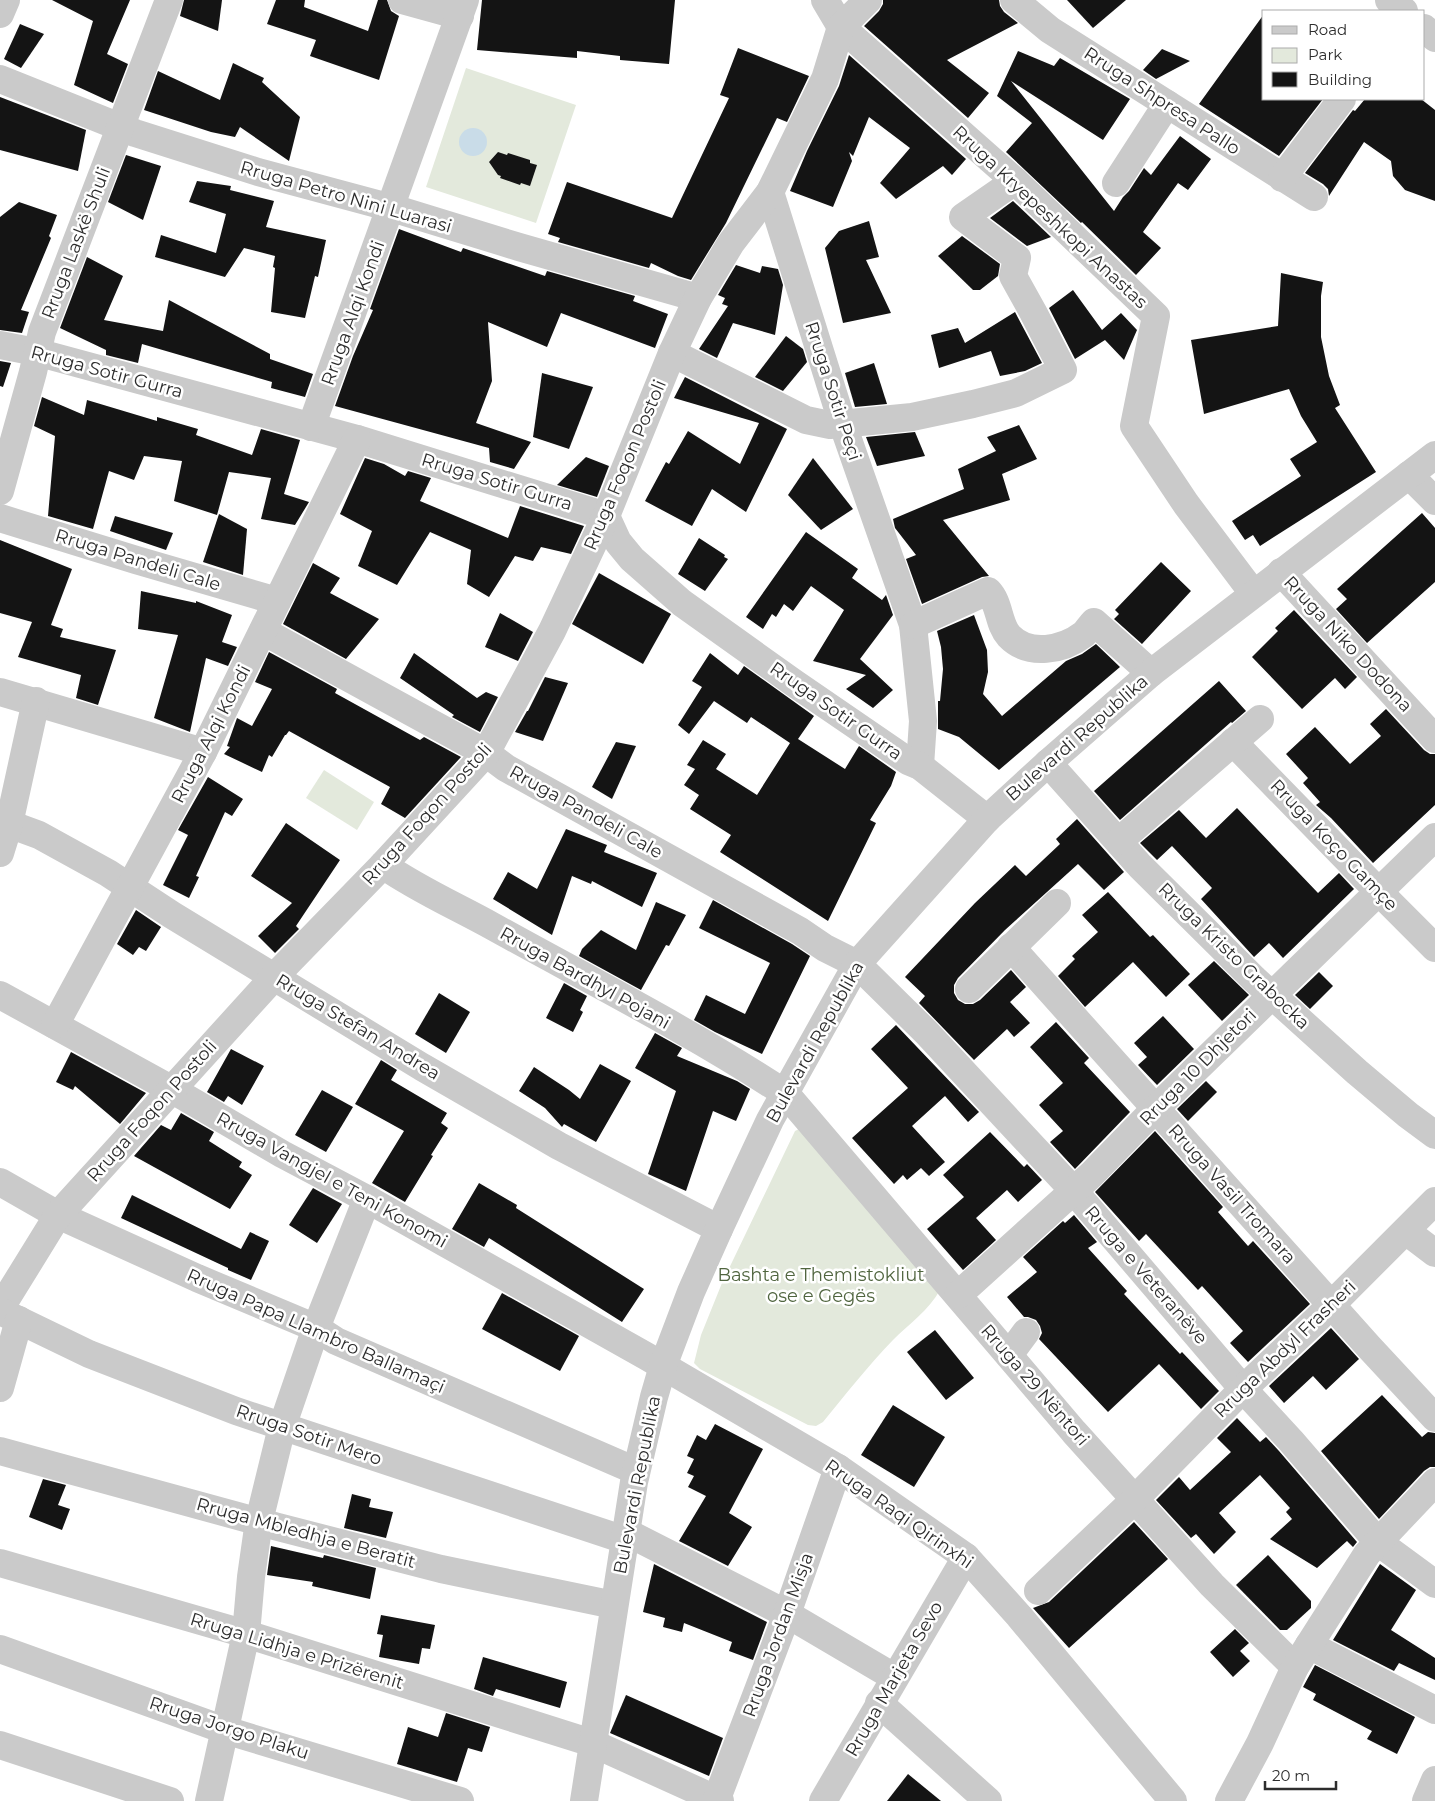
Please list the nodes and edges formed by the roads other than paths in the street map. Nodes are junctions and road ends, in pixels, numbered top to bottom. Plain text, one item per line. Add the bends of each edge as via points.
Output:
1 (6, 0) edge
2 (169, 0) edge
3 (402, 0) edge
4 (825, 0) edge
5 (868, 0) edge
6 (1014, 0) edge
7 (1389, 0) edge
8 (462, 8) edge
9 (1403, 10) edge
10 (0, 14) edge
11 (841, 27) junction
12 (1425, 29) edge
13 (1435, 38) edge
14 (0, 79) edge
15 (1341, 100) edge
16 (1167, 104) junction
17 (120, 126) junction
18 (1282, 178) junction
19 (1015, 181) junction
20 (1116, 183) dead end
21 (770, 192) junction
22 (1314, 196) dead end
23 (392, 208) junction
24 (698, 298) junction
25 (0, 345) edge
26 (36, 352) junction
27 (672, 353) junction
28 (844, 424) junction
29 (311, 428) junction
30 (358, 439) junction
31 (1435, 455) edge
32 (1409, 475) junction
33 (0, 491) edge
34 (1435, 501) edge
35 (606, 516) junction
36 (0, 518) edge
37 (1281, 572) junction
38 (1253, 593) junction
39 (277, 600) junction
40 (913, 625) junction
41 (263, 631) junction
42 (1151, 672) junction
43 (0, 692) edge
44 (36, 701) junction
45 (1260, 719) dead end
46 (1435, 739) edge
47 (1233, 742) junction
48 (203, 752) junction
49 (486, 753) junction
50 (909, 760) junction
51 (1048, 763) junction
52 (987, 818) junction
53 (4, 823) edge
54 (1435, 837) edge
55 (1119, 842) junction
56 (0, 853) edge
57 (383, 865) junction
58 (129, 887) junction
59 (1378, 892) junction
60 (1057, 903) dead end
61 (1011, 947) junction
62 (1435, 948) edge
63 (856, 964) junction
64 (274, 977) junction
65 (969, 989) dead end
66 (1272, 994) junction
67 (0, 995) edge
68 (55, 1024) junction
69 (171, 1089) junction
70 (786, 1094) junction
71 (1156, 1108) junction
72 (1435, 1135) edge
73 (0, 1182) edge
74 (1074, 1191) junction
75 (367, 1199) junction
76 (1435, 1201) edge
77 (58, 1214) junction
78 (718, 1229) junction
79 (1406, 1230) junction
80 (1435, 1253) edge
81 (958, 1294) junction
82 (1331, 1305) junction
83 (6, 1314) edge
84 (316, 1328) junction
85 (1026, 1332) dead end
86 (1009, 1356) junction
87 (663, 1366) junction
88 (0, 1388) edge
89 (1243, 1389) junction
90 (1435, 1418) edge
91 (282, 1427) junction
92 (0, 1451) edge
93 (838, 1468) junction
94 (636, 1471) junction
95 (1435, 1482) edge
96 (1135, 1498) junction
97 (259, 1521) junction
98 (626, 1536) junction
99 (1378, 1542) junction
100 (966, 1557) junction
101 (0, 1563) edge
102 (1435, 1584) edge
103 (1038, 1591) dead end
104 (614, 1605) junction
105 (787, 1614) junction
106 (246, 1634) junction
107 (0, 1649) edge
108 (1302, 1656) junction
109 (894, 1677) junction
110 (879, 1703) junction
111 (1435, 1710) edge
112 (225, 1730) junction
113 (592, 1743) junction
114 (1260, 1743) junction
115 (0, 1745) edge
116 (1435, 1780) edge
117 (170, 1801) edge
118 (209, 1801) edge
119 (460, 1801) edge
120 (584, 1801) edge
121 (718, 1801) edge
122 (823, 1801) edge
123 (988, 1801) edge
124 (1173, 1801) edge
125 (1229, 1801) edge
126 (1245, 1801) edge
127 (1426, 1801) edge

1 - 10 street
2 - 17 street, Rruga Laskë Shuli
3 - 8 street
4 - 11 street, Rruga Kryepeshkopi Anastas
5 - 11 street
6 - 16 street, Rruga Shpresa Pallo via 1050,30
7 - 9 street
8 - 23 street, Rruga Alqi Kondi
11 - 19 street, Rruga Kryepeshkopi Anastas
11 - 21 street via 825,78
12 - 13 street
14 - 17 street, Rruga Petro Nini Luarasi
15 - 18 street
16 - 18 street, Rruga Shpresa Pallo
16 - 20 street
17 - 23 street, Rruga Petro Nini Luarasi via 258,172
17 - 26 street, Rruga Laskë Shuli
18 - 22 street, Rruga Shpresa Pallo
19 - 28 street via 963,217 1017,258 1013,276 1063,370 1016,393 912,417
19 - 38 street, Rruga Kryepeshkopi Anastas via 1156,316 1134,426 1186,504
21 - 24 street, Rruga Foqon Postoli via 731,243
21 - 28 street, Rruga Sotir Peçi
23 - 24 street, Rruga Petro Nini Luarasi via 519,248
23 - 29 street, Rruga Alqi Kondi
24 - 27 street, Rruga Foqon Postoli
25 - 26 street, Rruga Sotir Gurra
26 - 29 street, Rruga Sotir Gurra
26 - 33 street, Rruga Laskë Shuli
27 - 28 street via 806,420
27 - 35 street, Rruga Foqon Postoli
28 - 40 street, Rruga Sotir Peçi
29 - 30 street, Rruga Sotir Gurra
30 - 35 street, Rruga Sotir Gurra
30 - 39 street, Rruga Alqi Kondi
31 - 32 street, Bulevardi Republika
32 - 34 street
32 - 37 street, Bulevardi Republika
35 - 49 street, Rruga Foqon Postoli via 552,631
35 - 50 street, Rruga Sotir Gurra via 618,542 632,560 682,604
36 - 39 street, Rruga Pandeli Cale
37 - 38 street, Bulevardi Republika
37 - 46 street, Rruga Niko Dodona
38 - 42 street, Bulevardi Republika
39 - 41 street, Rruga Alqi Kondi
40 - 42 street via 988,591 1009,636 1025,647 1043,650 1064,645 1084,634 1094,622
40 - 50 street, Rruga Sotir Peçi via 923,721
41 - 48 street, Rruga Alqi Kondi
41 - 49 street, Rruga Pandeli Cale
42 - 51 street, Bulevardi Republika
43 - 44 street
44 - 48 street
44 - 53 street
45 - 47 street
47 - 55 street
47 - 59 street, Rruga Koço Gamçe
48 - 58 street, Rruga Alqi Kondi
49 - 57 street, Rruga Foqon Postoli
49 - 63 street, Rruga Pandeli Cale via 506,768
50 - 52 street, Rruga Sotir Gurra
51 - 52 street, Bulevardi Republika
51 - 55 street, Rruga Kristo Grabocka
52 - 63 street, Bulevardi Republika
53 - 56 street
53 - 58 street, Rruga Stefan Andrea via 38,835
54 - 59 street, Rruga 10 Dhjetori
55 - 66 street, Rruga Kristo Grabocka
57 - 64 street, Rruga Foqon Postoli
57 - 70 street, Rruga Bardhyl Pojani via 405,881 739,1063
58 - 64 street, Rruga Stefan Andrea
58 - 68 street, Rruga Alqi Kondi
59 - 62 street, Rruga Koço Gamçe
59 - 66 street, Rruga 10 Dhjetori
60 - 61 street
61 - 65 street
61 - 71 street, Rruga Vasil Tromara
63 - 70 street, Bulevardi Republika
63 - 74 street, Rruga e Veteranëve via 926,1032
64 - 69 street, Rruga Foqon Postoli
64 - 78 street, Rruga Stefan Andrea via 558,1146
66 - 71 street, Rruga 10 Dhjetori
66 - 72 street, Rruga Kristo Grabocka via 1357,1072
67 - 68 street, Rruga Vangjel e Teni Konomi
68 - 69 street, Rruga Vangjel e Teni Konomi
69 - 75 street, Rruga Vangjel e Teni Konomi
69 - 77 street, Rruga Foqon Postoli
70 - 78 street, Bulevardi Republika via 770,1120
70 - 81 street, Rruga 29 Nëntori
71 - 74 street, Rruga 10 Dhjetori
71 - 82 street, Rruga Vasil Tromara
73 - 77 street, Rruga Papa Llambro Ballamaçi
74 - 81 street, Rruga 10 Dhjetori
74 - 89 street, Rruga e Veteranëve
75 - 84 street
75 - 87 street, Rruga Vangjel e Teni Konomi
76 - 79 street, Rruga Abdyl Frasheri
77 - 83 street, Rruga Foqon Postoli
77 - 84 street, Rruga Papa Llambro Ballamaçi
78 - 87 street, Bulevardi Republika
79 - 80 street
79 - 82 street, Rruga Abdyl Frasheri
81 - 86 street, Rruga 29 Nëntori
82 - 89 street, Rruga Abdyl Frasheri
82 - 90 street, Rruga Vasil Tromara
83 - 88 street, Rruga Foqon Postoli
83 - 91 street, Rruga Sotir Mero via 89,1354
84 - 91 street
84 - 94 street, Rruga Papa Llambro Ballamaçi via 336,1340
85 - 86 street
86 - 96 street, Rruga 29 Nëntori
87 - 93 street, Rruga Raqi Qirinxhi
87 - 94 street, Bulevardi Republika
89 - 96 street, Rruga Abdyl Frasheri
89 - 99 street, Rruga e Veteranëve
91 - 97 street
91 - 98 street, Rruga Sotir Mero
92 - 97 street, Rruga Mbledhja e Beratit
93 - 100 street, Rruga Raqi Qirinxhi
93 - 105 street, Rruga Jordan Misja
94 - 98 street, Bulevardi Republika
95 - 99 street
96 - 103 street, Rruga Abdyl Frasheri
96 - 108 street, Rruga 29 Nëntori via 1212,1585
97 - 104 street, Rruga Mbledhja e Beratit via 441,1569
97 - 106 street
98 - 104 street, Bulevardi Republika
98 - 105 street, Rruga Sotir Mero
99 - 102 street, Rruga e Veteranëve
99 - 108 street
100 - 109 street, Rruga Marjeta Sevo
100 - 124 street, Rruga Raqi Qirinxhi
101 - 106 street, Rruga Lidhja e Prizërenit
104 - 113 street, Bulevardi Republika
105 - 109 street, Rruga Sotir Mero
105 - 121 street, Rruga Jordan Misja
106 - 112 street
106 - 113 street, Rruga Lidhja e Prizërenit
107 - 112 street, Rruga Jorgo Plaku
108 - 111 street, Rruga 29 Nëntori
108 - 114 street
109 - 110 street, Rruga Marjeta Sevo
110 - 122 street, Rruga Marjeta Sevo
110 - 123 street
112 - 118 street
112 - 119 street, Rruga Jorgo Plaku
113 - 120 street, Bulevardi Republika
113 - 121 street, Rruga Lidhja e Prizërenit
114 - 125 street
114 - 126 street
115 - 117 street
116 - 127 street

